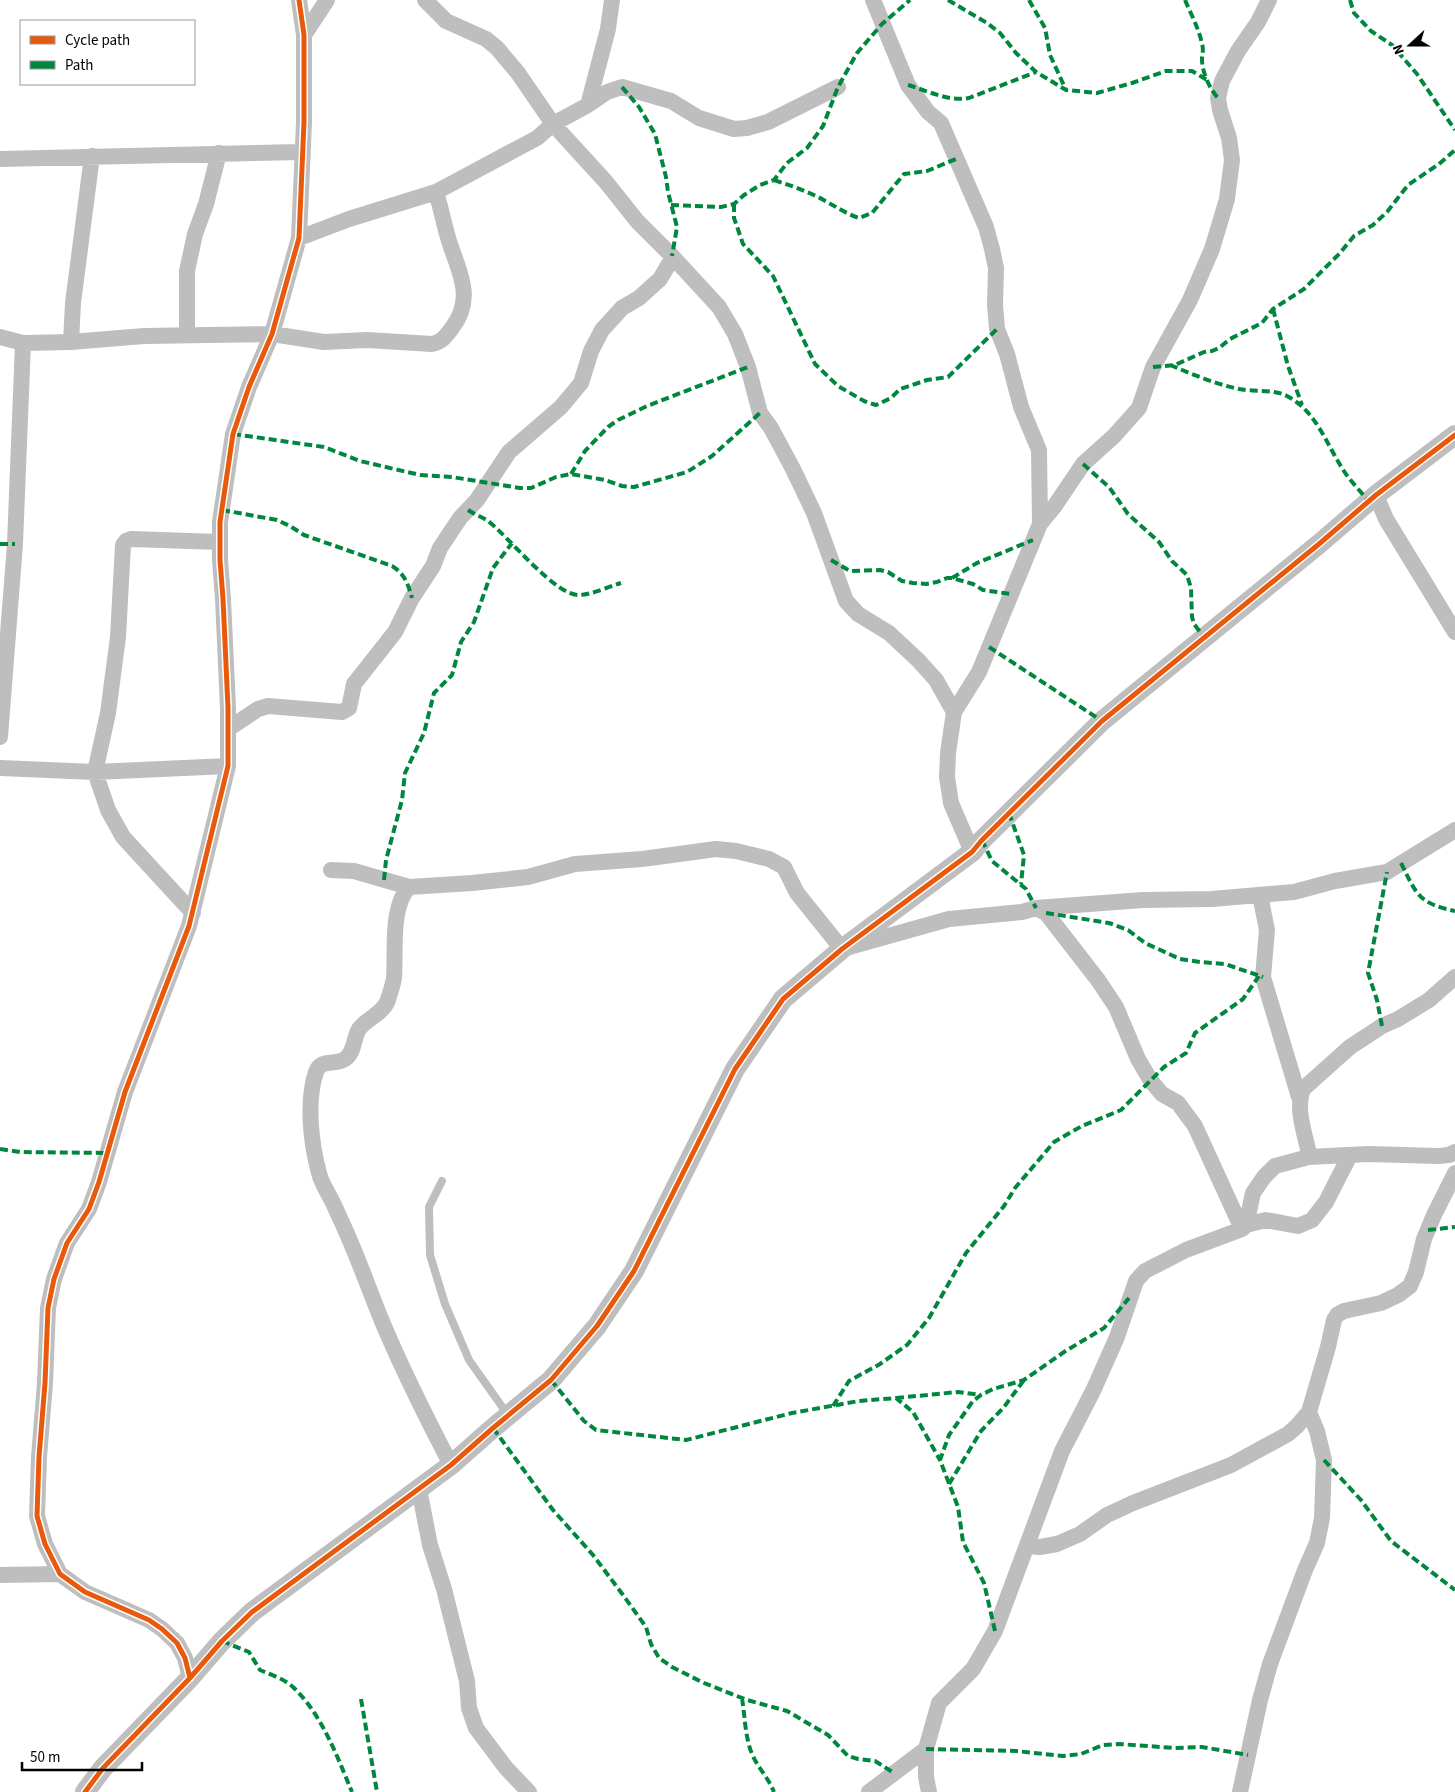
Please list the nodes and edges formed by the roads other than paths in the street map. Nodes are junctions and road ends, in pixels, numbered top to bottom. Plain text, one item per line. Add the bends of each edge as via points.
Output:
1 (299, 0) edge
2 (326, 0) edge
3 (425, 0) edge
4 (612, 0) edge
5 (873, 0) edge
6 (1268, 0) edge
7 (304, 35) junction
8 (838, 87) dead end
9 (588, 105) junction
10 (553, 124) junction
11 (302, 152) junction
12 (219, 153) junction
13 (92, 156) junction
14 (0, 159) edge
15 (436, 192) junction
16 (299, 238) junction
17 (673, 257) junction
18 (272, 334) junction
19 (187, 335) junction
20 (0, 337) edge
21 (71, 342) junction
22 (23, 343) junction
23 (1455, 435) edge
24 (1376, 495) junction
25 (1040, 524) junction
26 (220, 542) junction
27 (1455, 632) edge
28 (954, 712) junction
29 (228, 729) junction
30 (0, 737) edge
31 (228, 766) junction
32 (0, 768) edge
33 (95, 772) junction
34 (1455, 830) edge
35 (972, 852) junction
36 (331, 870) dead end
37 (409, 887) junction
38 (1260, 895) junction
39 (1036, 908) junction
40 (193, 913) junction
41 (842, 949) junction
42 (1455, 977) edge
43 (1299, 1097) junction
44 (1455, 1152) edge
45 (1350, 1155) junction
46 (1308, 1156) junction
47 (1455, 1173) edge
48 (442, 1180) dead end
49 (1244, 1227) junction
50 (1309, 1412) junction
51 (508, 1415) junction
52 (451, 1465) junction
53 (418, 1489) junction
54 (1028, 1546) junction
55 (60, 1574) junction
56 (0, 1575) edge
57 (190, 1678) junction
58 (926, 1749) junction
59 (85, 1792) edge
60 (529, 1792) edge
61 (869, 1792) edge
62 (929, 1792) edge
63 (1240, 1792) edge

1 - 7 street
2 - 7 street
3 - 10 street via 446,21 486,39 497,48
4 - 9 street via 608,29
5 - 25 street via 908,85 928,112 941,123 986,227 996,268 997,329 1021,407 1039,450
6 - 25 street via 1222,81 1218,98 1232,160 1227,199 1212,249 1190,300 1153,367 1139,408 1083,464
7 - 11 street
8 - 9 street via 768,122 748,128 734,129 708,121 670,101 622,87 607,92
9 - 10 street
10 - 15 street via 537,138
10 - 17 street via 637,221
11 - 12 street
11 - 16 street
12 - 13 street
12 - 19 street via 187,271
13 - 14 street
13 - 21 street
15 - 16 street
15 - 18 street via 465,293 460,318 445,339 432,344 367,340 324,342
16 - 18 street
17 - 28 street via 719,308 735,334 760,413 814,513 846,601 858,614 889,633 918,660 936,680
17 - 29 street via 660,279 622,308 602,330 581,383 561,407 509,452 477,500 460,518 440,548 395,632 354,684 349,708 342,712 268,706
18 - 19 street
18 - 26 street via 233,434
19 - 21 street
20 - 22 street
21 - 22 street
22 - 30 street via 15,544
23 - 24 street
24 - 27 street via 1386,519
24 - 35 street via 1102,721
25 - 28 street via 979,672
26 - 29 street
26 - 33 street via 131,539 123,546 118,637 108,713
28 - 35 street via 947,777 951,803
29 - 31 street
31 - 33 street
31 - 40 street
32 - 33 street
33 - 40 street via 108,810 123,837
34 - 38 street via 1386,872 1294,892
35 - 41 street
36 - 37 street via 354,871
37 - 41 street via 528,877 575,864 716,849 736,851 769,859 784,868 797,893
37 - 52 street via 399,903 394,981 387,1003 359,1030 347,1058 320,1065 314,1082 310,1119 319,1174 420,1405
38 - 39 street
38 - 43 street via 1267,930 1263,977
39 - 41 street via 949,919
39 - 49 street via 1046,913 1103,987 1151,1081 1185,1111
40 - 55 street via 125,1092 100,1182 89,1208 67,1243 54,1279 47,1316 37,1516 45,1544
41 - 51 street via 783,999 735,1069 634,1271 596,1326 551,1380
42 - 43 street via 1429,1000 1350,1047 1316,1075
43 - 46 street
44 - 45 street via 1438,1156
45 - 46 street
45 - 49 street via 1326,1202 1312,1220 1298,1226 1266,1220
46 - 49 street via 1275,1166 1264,1177 1253,1193
47 - 50 street via 1424,1239 1410,1286 1381,1303 1337,1315
48 - 51 lane via 429,1207 430,1255 445,1304 469,1360
49 - 54 street via 1186,1250 1145,1271 1136,1281 1117,1337 1062,1451
50 - 54 street via 1288,1434 1232,1465 1133,1503 1057,1544
50 - 63 street via 1324,1460 1322,1518 1317,1543 1270,1664
51 - 52 street
52 - 53 street
53 - 57 street via 252,1612
53 - 60 street via 467,1680 469,1708 476,1728
54 - 58 street via 995,1631 973,1668 939,1703
55 - 56 street
55 - 57 street via 85,1592 162,1629 177,1643
57 - 59 street via 103,1768
58 - 61 street
58 - 62 street

